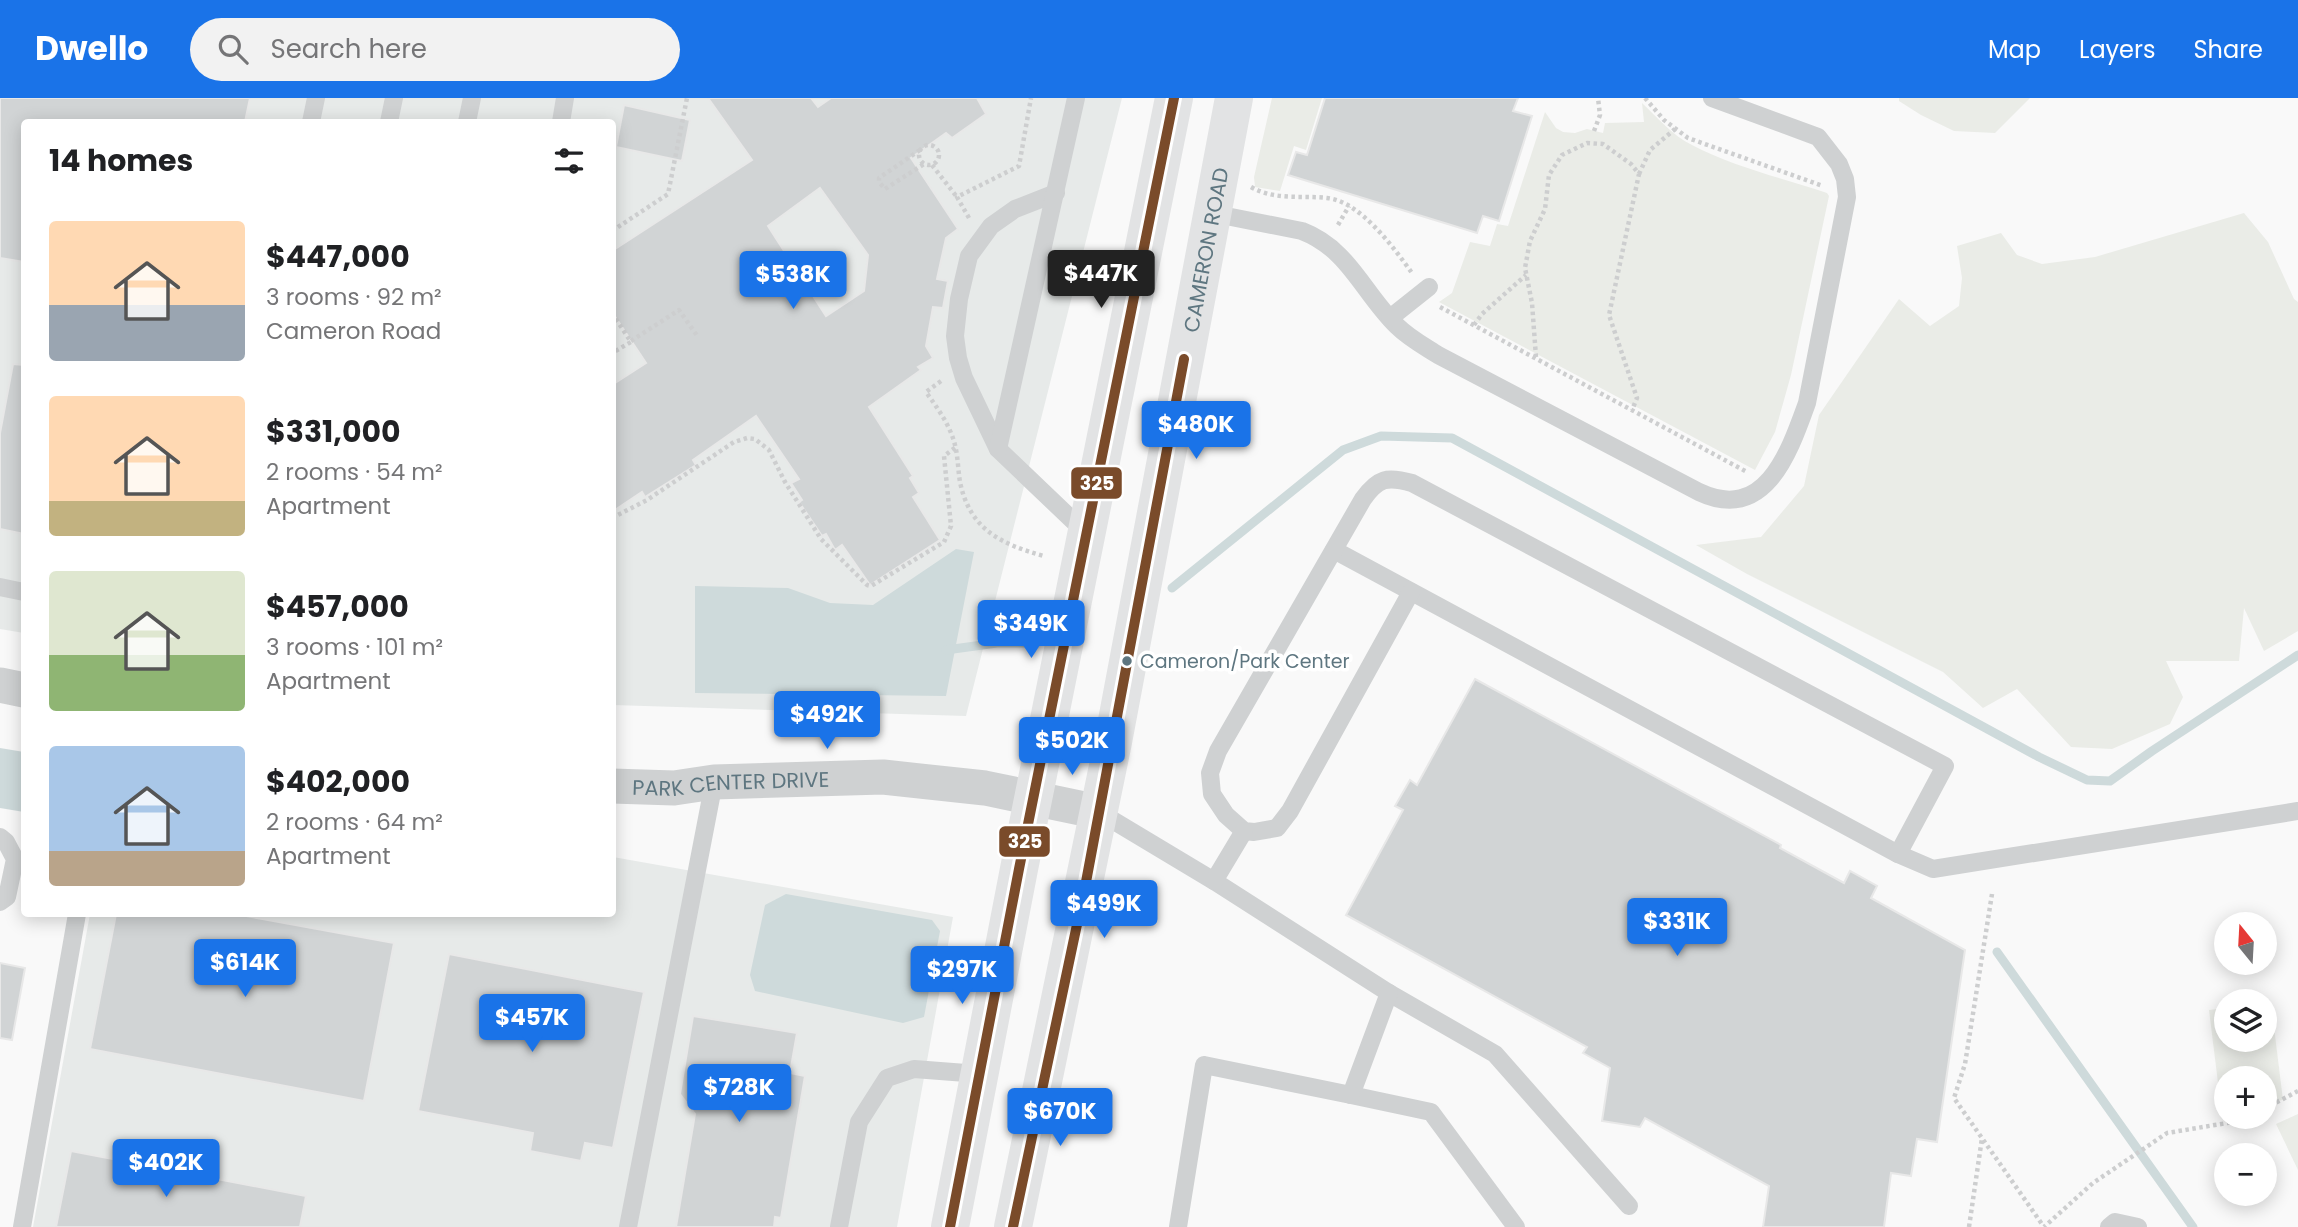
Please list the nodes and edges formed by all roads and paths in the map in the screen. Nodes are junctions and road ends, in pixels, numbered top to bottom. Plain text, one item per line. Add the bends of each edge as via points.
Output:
1 (316, 98) edge
2 (394, 98) edge
3 (472, 98) edge
4 (565, 98) edge
5 (687, 98) edge
6 (1076, 98) edge
7 (1174, 98) edge
8 (1234, 98) edge
9 (1598, 98) edge
10 (1645, 98) edge
11 (1712, 98) edge
12 (312, 119) edge
13 (390, 119) edge
14 (468, 119) edge
15 (562, 119) edge
16 (1675, 129) junction
17 (1594, 131) dead end
18 (920, 150) junction
19 (924, 164) junction
20 (932, 165) junction
21 (1639, 174) junction
22 (1248, 184) dead end
23 (1056, 193) junction
24 (1847, 194) junction
25 (957, 197) dead end
26 (1349, 206) junction
27 (1211, 213) junction
28 (1338, 225) dead end
29 (616, 228) edge
30 (1527, 275) junction
31 (1427, 289) junction
32 (1390, 318) junction
33 (616, 319) edge
34 (1474, 325) junction
35 (698, 337) dead end
36 (631, 341) junction
37 (616, 350) edge
38 (1536, 358) junction
39 (1632, 410) junction
40 (956, 447) dead end
41 (998, 449) junction
42 (1767, 483) junction
43 (616, 516) edge
44 (1087, 534) junction
45 (1334, 550) junction
46 (0, 587) edge
47 (21, 591) edge
48 (1411, 592) junction
49 (0, 685) edge
50 (21, 689) edge
51 (714, 782) junction
52 (616, 786) edge
53 (1034, 797) junction
54 (2298, 811) edge
55 (1099, 812) junction
56 (1244, 831) junction
57 (0, 837) edge
58 (1898, 854) junction
59 (1214, 881) junction
60 (1992, 894) dead end
61 (0, 902) edge
62 (76, 917) edge
63 (1389, 993) junction
64 (979, 1073) junction
65 (2298, 1091) edge
66 (1351, 1095) junction
67 (2277, 1102) edge
68 (2214, 1125) edge
69 (1982, 1138) junction
70 (1629, 1206) dead end
71 (22, 1227) edge
72 (628, 1227) edge
73 (839, 1227) edge
74 (950, 1227) edge
75 (1013, 1227) edge
76 (1178, 1227) edge
77 (1516, 1227) edge
78 (1969, 1227) edge
79 (2109, 1227) edge
80 (2138, 1227) edge

1 - 12 lane
2 - 13 lane
3 - 14 lane
4 - 15 lane
5 - 29 path via 668,194
6 - 23 lane
7 - 44 main road
8 - 27 main road, CAMERON ROAD
9 - 17 path via 1600,115
10 - 16 path
11 - 24 lane via 1818,137 1839,164
16 - 21 path via 1650,150
16 - 24 path via 1708,147
18 - 19 path
18 - 19 path via 878,183 886,189
18 - 20 path via 928,145 937,149 939,158
19 - 20 path
20 - 25 path
21 - 30 path via 1603,144 1587,143 1562,155 1549,175 1545,209 1530,241
21 - 39 path via 1608,315 1637,398
22 - 26 path via 1262,193 1328,198
23 - 41 lane
23 - 41 lane via 1015,209 991,226 969,256 961,288 955,336 958,358
24 - 42 lane via 1807,403 1788,449
26 - 28 path
26 - 31 path via 1367,220
27 - 32 lane via 1316,236 1340,254
27 - 55 main road, CAMERON ROAD
30 - 34 path
30 - 38 path
31 - 32 lane
31 - 34 path via 1436,304
32 - 42 lane via 1438,355 1713,498 1744,499
33 - 36 path
34 - 38 path
35 - 36 path via 679,310
36 - 37 path
38 - 39 path
39 - 42 path
40 - 43 path via 944,456 951,526 944,542 871,586 821,539 769,450 755,439 734,442
41 - 44 lane
44 - 53 main road
45 - 48 lane
45 - 56 lane via 1218,751 1210,773 1212,794
45 - 58 lane via 1374,484 1394,478 1412,483 1945,766
46 - 47 lane
48 - 56 lane via 1290,811 1277,828
48 - 58 lane
49 - 50 street
51 - 52 street, PARK CENTER DRIVE via 674,789
51 - 53 street, PARK CENTER DRIVE via 883,777
51 - 72 lane
53 - 55 street, PARK CENTER DRIVE
53 - 64 main road
54 - 58 lane via 1933,869
55 - 59 lane
55 - 75 main road, CAMERON ROAD
56 - 59 lane
57 - 61 lane via 15,859 7,897
59 - 63 lane
60 - 69 path via 1965,1064 1954,1098
62 - 71 lane
63 - 66 lane
63 - 70 lane via 1495,1054
64 - 73 lane via 914,1069 887,1078 859,1122
64 - 74 main road
65 - 67 path
66 - 76 lane via 1204,1065
66 - 77 lane via 1431,1112
68 - 69 path via 2167,1133 2093,1183 2044,1227
69 - 78 path
79 - 80 lane via 2115,1222

